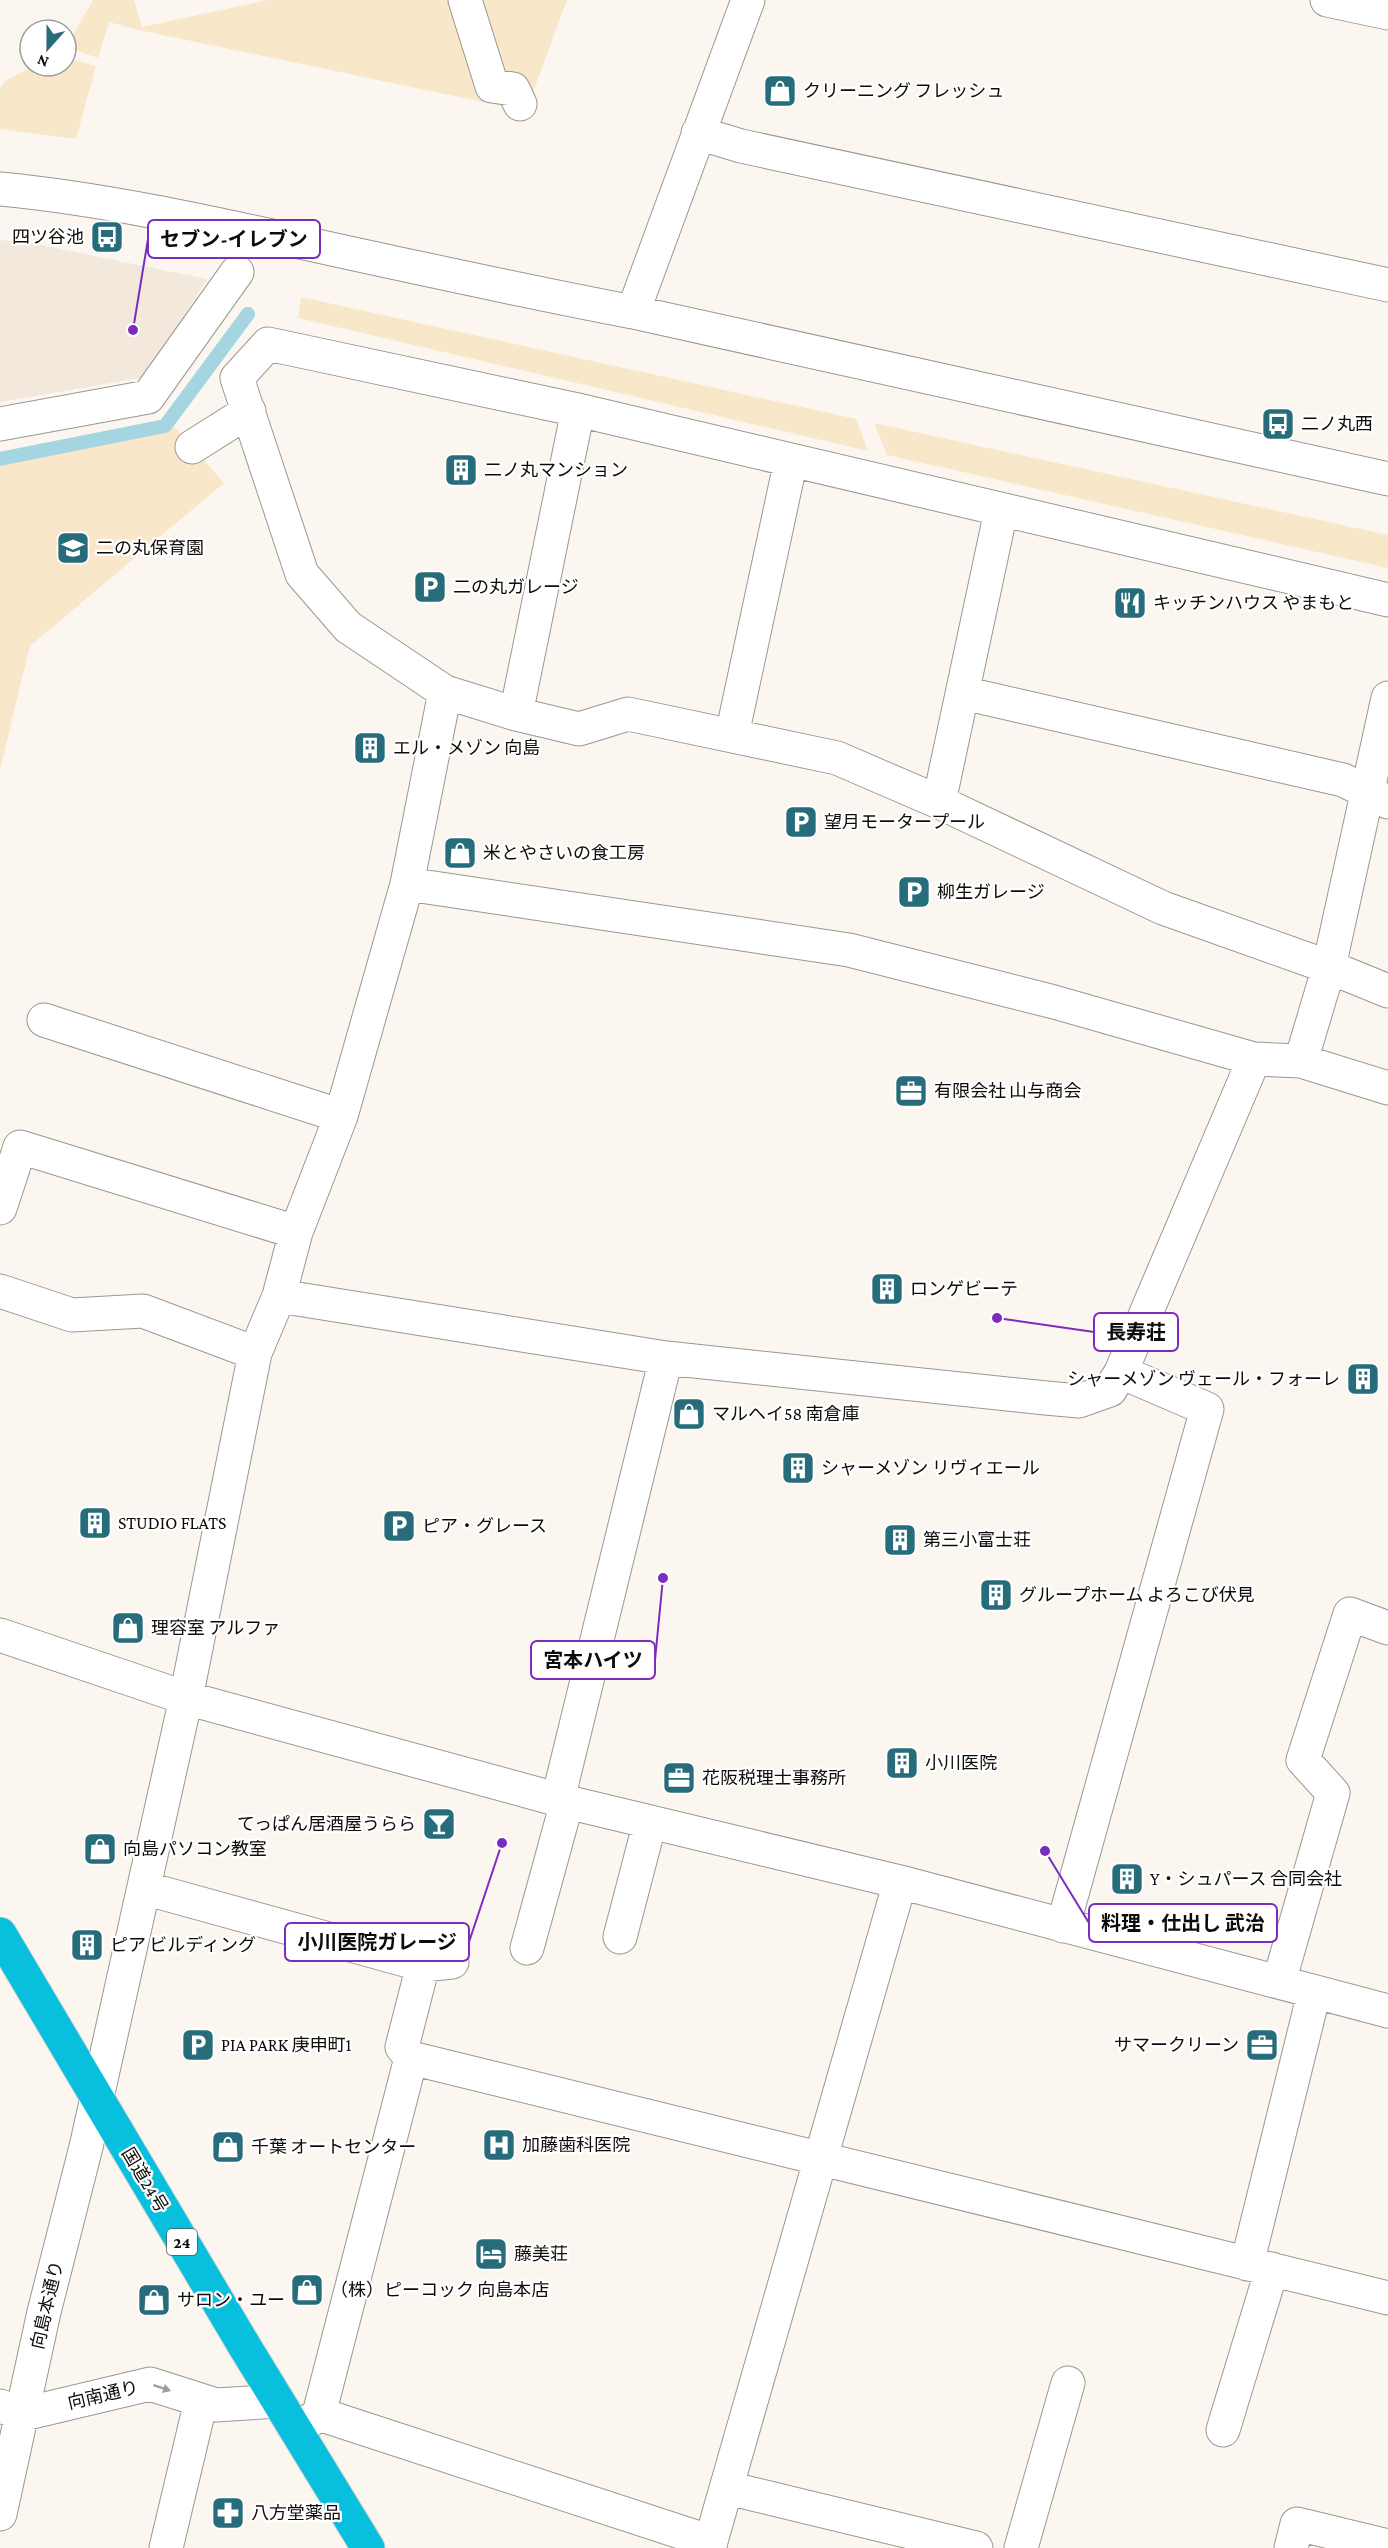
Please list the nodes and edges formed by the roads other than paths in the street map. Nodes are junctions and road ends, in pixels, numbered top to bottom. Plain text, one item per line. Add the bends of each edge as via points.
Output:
1 (465, 0) edge
2 (748, 0) edge
3 (1327, 0) edge
4 (1388, 13) edge
5 (519, 104) dead end
6 (698, 133) junction
7 (0, 189) edge
8 (237, 272) dead end
9 (1388, 285) edge
10 (633, 312) junction
11 (578, 410) junction
12 (249, 411) junction
13 (0, 424) edge
14 (192, 447) dead end
15 (791, 460) junction
16 (1388, 479) edge
17 (1001, 511) junction
18 (1388, 600) edge
19 (445, 692) junction
20 (963, 693) junction
21 (1388, 698) edge
22 (516, 714) junction
23 (732, 735) junction
24 (1377, 796) edge
25 (939, 802) junction
26 (407, 884) junction
27 (1329, 967) junction
28 (1388, 991) edge
29 (44, 1020) dead end
30 (1254, 1059) junction
31 (1301, 1061) junction
32 (1388, 1088) edge
33 (341, 1116) junction
34 (0, 1208) edge
35 (296, 1232) junction
36 (0, 1291) edge
37 (279, 1296) junction
38 (255, 1353) junction
39 (666, 1359) junction
40 (1120, 1372) junction
41 (1388, 1628) edge
42 (0, 1635) edge
43 (186, 1698) junction
44 (563, 1801) junction
45 (650, 1822) junction
46 (900, 1882) junction
47 (144, 1888) junction
48 (1063, 1926) junction
49 (0, 1934) edge
50 (620, 1937) dead end
51 (527, 1948) dead end
52 (1279, 1982) junction
53 (1314, 1993) junction
54 (1388, 2011) edge
55 (411, 2058) junction
56 (96, 2097) junction
57 (821, 2161) junction
58 (1259, 2266) junction
59 (1388, 2298) edge
60 (1068, 2383) dead end
61 (201, 2401) junction
62 (278, 2401) junction
63 (12, 2410) edge
64 (308, 2422) junction
65 (1223, 2430) dead end
66 (728, 2488) junction
67 (0, 2514) edge
68 (710, 2545) edge
69 (1388, 2546) edge
70 (166, 2548) edge
71 (368, 2548) edge
72 (976, 2548) edge
73 (1022, 2548) edge
74 (1291, 2548) edge

1 - 5 street via 492,86 513,89
2 - 6 street
3 - 4 street
6 - 9 street via 741,146
6 - 10 street
7 - 10 street via 145,209
8 - 13 street via 148,396
10 - 16 street
11 - 12 street via 268,344 237,378
11 - 15 street
11 - 22 street
12 - 14 street
12 - 19 street via 302,573 348,627
15 - 17 street
15 - 23 street
17 - 18 street
17 - 20 street
19 - 22 street
19 - 26 street, 向島本通り
20 - 24 street via 1342,780
20 - 25 street
21 - 24 street
22 - 23 street via 579,729 628,714
23 - 25 street via 837,758
24 - 27 street
25 - 27 street via 1163,908
26 - 30 street via 849,950 1054,1002
26 - 33 street, 向島本通り
27 - 28 street
27 - 31 street
29 - 33 street
30 - 31 street
30 - 40 street
31 - 32 street
33 - 35 street, 向島本通り
34 - 35 street via 20,1147
35 - 37 street, 向島本通り
36 - 38 street via 72,1315 143,1311
37 - 38 street, 向島本通り
37 - 39 street
38 - 43 street, 向島本通り
39 - 40 street via 1079,1401 1110,1390
39 - 44 street
40 - 48 street via 1207,1409
41 - 52 street via 1350,1614 1303,1760 1333,1793
42 - 43 street
43 - 44 street
43 - 47 street, 向島本通り
44 - 45 street
44 - 51 street
45 - 46 street
45 - 50 street
46 - 48 street
46 - 57 street
47 - 55 street via 437,1964 402,2047
47 - 56 street, 向島本通り
48 - 52 street
49 - 56 highway, 国道24号 / 24
52 - 53 street
53 - 54 street
53 - 58 street
55 - 57 street
55 - 64 street
56 - 62 highway, 国道24号 / 24
56 - 63 street, 向島本通り via 44,2312
57 - 58 street
57 - 66 street
58 - 59 street
58 - 65 street
60 - 73 street
61 - 62 street, 向南通り via 216,2405
63 -> 61 street, 向南通り via 150,2384
61 - 70 street
62 - 64 highway, 国道24号 / 24
63 - 67 street, 向島本通り
64 - 68 street
64 - 71 highway, 国道24号 / 24
66 - 68 street
66 - 72 street
69 - 74 street via 1297,2524

